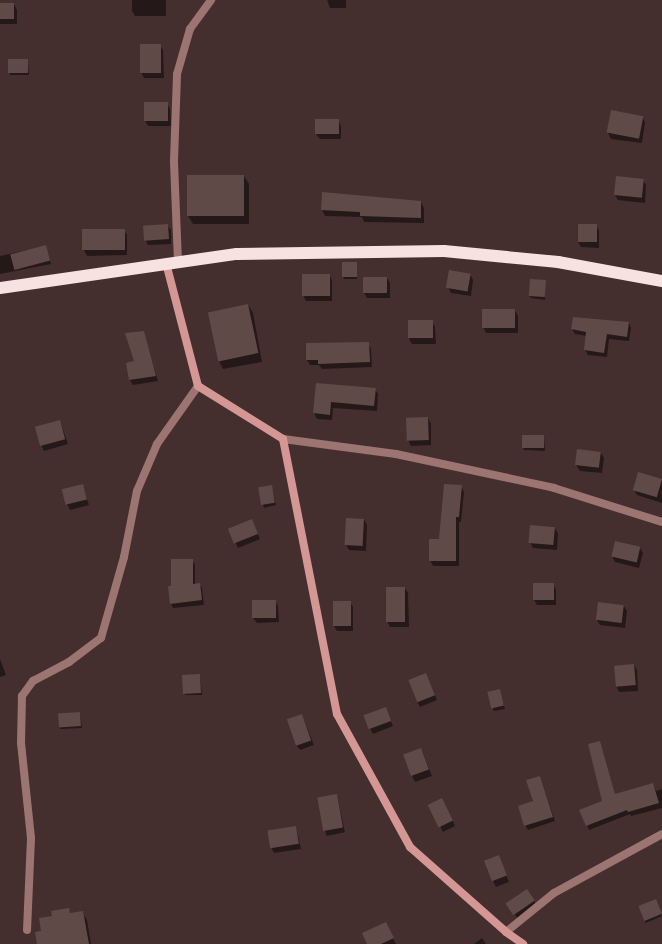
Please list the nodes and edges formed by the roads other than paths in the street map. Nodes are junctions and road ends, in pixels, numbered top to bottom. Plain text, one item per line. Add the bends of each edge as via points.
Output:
1 (211, 0) edge
2 (178, 262) junction
3 (166, 263) junction
4 (662, 281) edge
5 (0, 288) edge
6 (198, 386) junction
7 (283, 439) junction
8 (662, 522) edge
9 (662, 834) edge
10 (27, 930) dead end
11 (506, 932) junction
12 (523, 944) edge

1 - 2 street via 190,29 177,74 174,161
2 - 3 highway
2 - 4 highway via 237,254 444,251 558,262
3 - 5 highway
3 - 6 street
6 - 7 street
6 - 10 street via 157,444 137,491 124,557 102,638 69,662 33,681 22,696 21,743 31,838
7 - 8 street via 396,454 554,488
7 - 11 street via 337,714 410,846
9 - 11 street via 554,893
11 - 12 street

